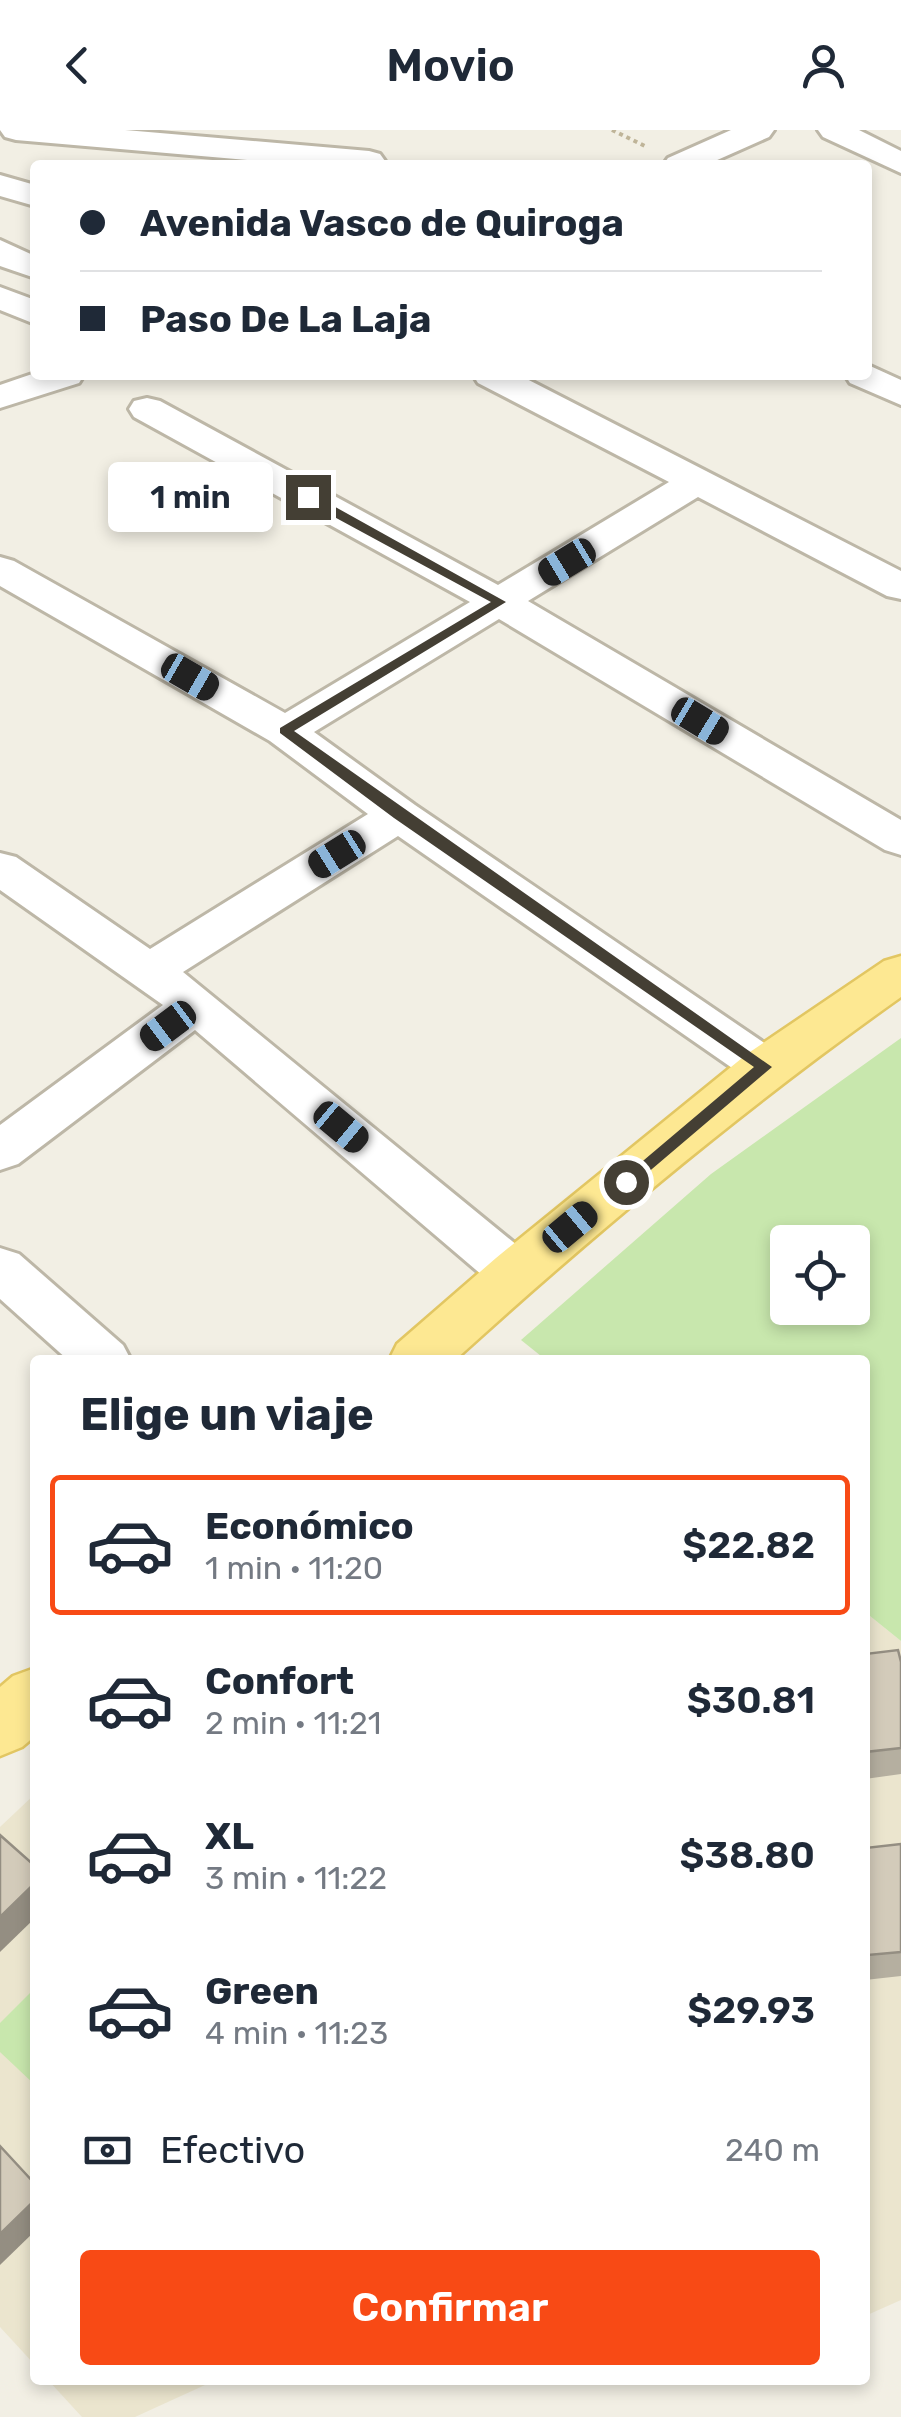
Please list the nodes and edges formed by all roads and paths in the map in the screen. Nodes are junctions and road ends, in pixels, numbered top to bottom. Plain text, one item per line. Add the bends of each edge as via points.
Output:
1 (16, 130) edge
2 (758, 130) edge
3 (834, 130) edge
4 (359, 160) edge
5 (690, 160) edge
6 (901, 163) edge
7 (0, 250) edge
8 (30, 266) edge
9 (0, 298) edge
10 (30, 311) edge
11 (872, 379) edge
12 (51, 380) edge
13 (501, 380) edge
14 (901, 394) edge
15 (0, 397) edge
16 (147, 409) dead end
17 (700, 480) junction
18 (0, 569) edge
19 (901, 586) edge
20 (500, 602) junction
21 (284, 730) junction
22 (399, 814) junction
23 (901, 840) edge
24 (0, 868) edge
25 (150, 971) junction
26 (901, 973) edge
27 (196, 1005) junction
28 (765, 1067) junction
29 (0, 1152) edge
30 (0, 1268) edge
31 (515, 1273) junction
32 (98, 1355) edge
33 (423, 1355) edge
34 (30, 1700) edge
35 (0, 1727) edge

1 - 4 street
2 - 5 street
3 - 6 street
7 - 8 street
9 - 10 street
11 - 14 street
12 - 15 street
13 - 17 street
16 - 20 street
17 - 19 street
17 - 20 street
18 - 21 street
20 - 21 street
20 - 23 street
21 - 22 street
22 - 25 street
22 - 28 street
24 - 25 street
25 - 27 street
26 - 28 main road
27 - 29 street
27 - 31 street
28 - 31 main road
30 - 32 street
31 - 33 main road
34 - 35 main road

